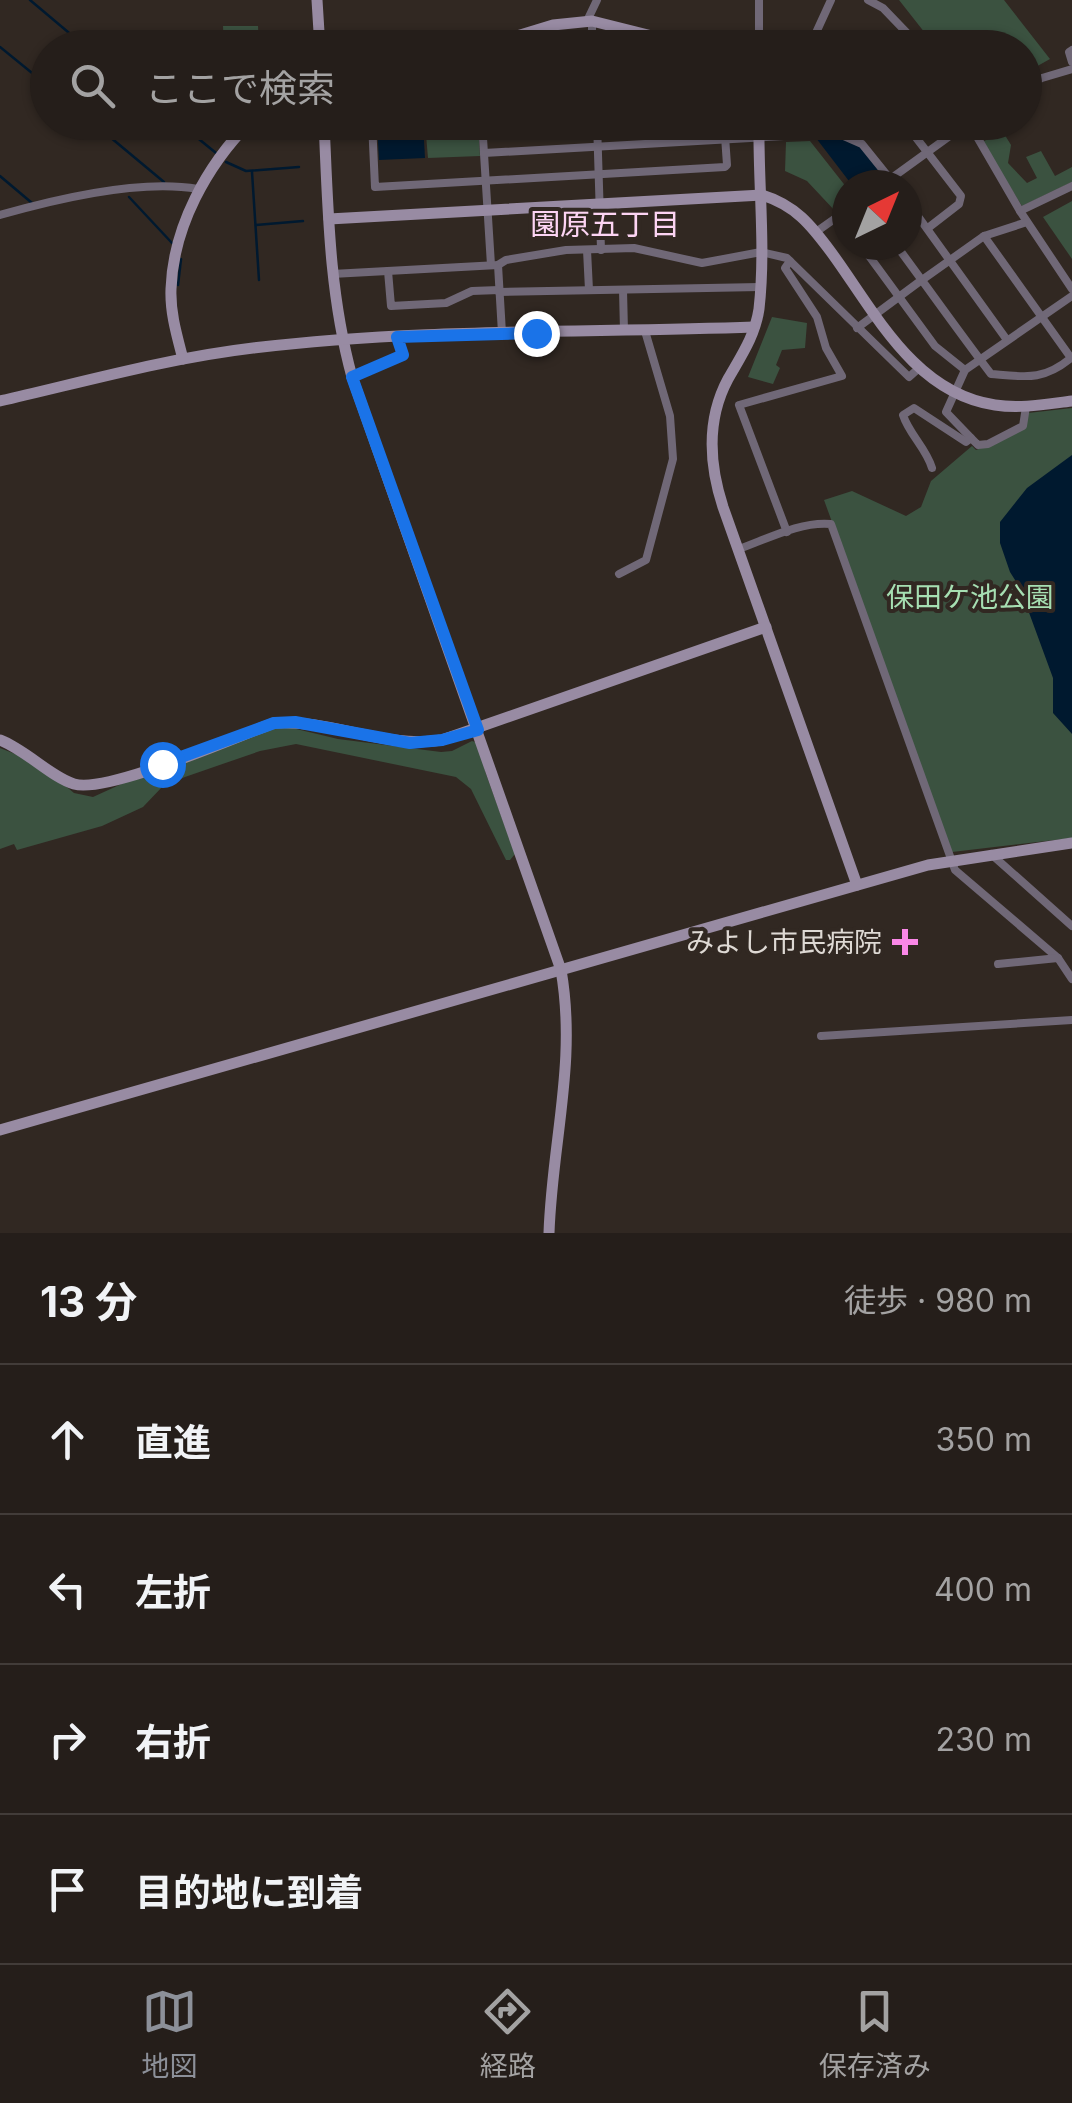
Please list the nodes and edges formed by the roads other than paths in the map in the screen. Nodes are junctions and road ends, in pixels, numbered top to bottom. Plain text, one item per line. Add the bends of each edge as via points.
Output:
1 (317, 0) edge
2 (597, 0) edge
3 (759, 0) edge
4 (831, 0) edge
5 (868, 0) edge
6 (590, 21) junction
7 (319, 30) edge
8 (537, 30) edge
9 (591, 30) edge
10 (627, 30) edge
11 (759, 30) edge
12 (818, 30) edge
13 (904, 30) edge
14 (1072, 50) edge
15 (1072, 66) edge
16 (1042, 78) edge
17 (236, 140) edge
18 (325, 140) edge
19 (373, 140) edge
20 (483, 140) edge
21 (598, 140) edge
22 (707, 140) edge
23 (725, 140) edge
24 (758, 140) edge
25 (854, 140) edge
26 (919, 140) edge
27 (946, 140) edge
28 (979, 140) edge
29 (598, 146) junction
30 (929, 152) junction
31 (484, 154) junction
32 (881, 170) edge
33 (906, 170) edge
34 (600, 174) junction
35 (486, 180) junction
36 (1072, 186) edge
37 (198, 189) junction
38 (762, 195) junction
39 (600, 204) junction
40 (487, 209) junction
41 (1020, 211) junction
42 (0, 215) edge
43 (329, 219) junction
44 (922, 220) edge
45 (832, 221) edge
46 (1027, 222) junction
47 (928, 228) junction
48 (816, 232) junction
49 (984, 236) junction
50 (587, 250) junction
51 (601, 250) junction
52 (761, 252) junction
53 (949, 259) junction
54 (790, 260) junction
55 (873, 260) edge
56 (907, 260) edge
57 (494, 265) junction
58 (388, 271) junction
59 (332, 274) junction
60 (922, 280) junction
61 (760, 287) junction
62 (589, 290) junction
63 (623, 290) junction
64 (499, 291) junction
65 (1072, 292) edge
66 (899, 296) junction
67 (875, 313) junction
68 (1042, 316) junction
69 (754, 327) junction
70 (857, 328) junction
71 (624, 330) junction
72 (644, 331) junction
73 (502, 333) junction
74 (397, 337) junction
75 (342, 340) junction
76 (1008, 340) junction
77 (183, 359) junction
78 (980, 360) junction
79 (918, 369) junction
80 (965, 370) junction
81 (352, 377) junction
82 (954, 393) junction
83 (719, 399) junction
84 (0, 401) edge
85 (1072, 401) edge
86 (739, 405) junction
87 (1026, 407) junction
88 (971, 438) junction
89 (932, 468) dead end
90 (787, 532) junction
91 (740, 549) junction
92 (618, 574) dead end
93 (766, 626) junction
94 (478, 730) junction
95 (0, 740) edge
96 (1072, 844) edge
97 (990, 854) junction
98 (950, 860) junction
99 (857, 885) junction
100 (1072, 926) edge
101 (1070, 956) dead end
102 (1059, 960) junction
103 (998, 964) dead end
104 (561, 970) junction
105 (1072, 978) edge
106 (1072, 1020) edge
107 (821, 1036) dead end
108 (0, 1130) edge
109 (549, 1233) edge

1 - 7 street
2 - 6 street
3 - 11 street
4 - 12 street
5 - 13 street
6 - 8 street
6 - 9 street
6 - 10 street
14 - 15 street
15 - 16 street
17 - 37 street
18 - 43 street
19 - 35 street via 375,187
20 - 31 street
21 - 29 street
22 - 29 street
23 - 34 street via 724,167
24 - 38 street
25 - 32 street
26 - 30 street
27 - 30 street
28 - 41 street
29 - 31 street
29 - 34 street
30 - 33 street
30 - 47 street via 960,200
31 - 35 street
34 - 35 street
34 - 39 street
35 - 40 street
36 - 41 street
37 - 42 street via 88,195
37 - 77 street via 175,253 171,291
38 - 39 street
38 - 48 street via 796,209
38 - 52 street
39 - 40 street
39 - 51 street
40 - 43 street
40 - 57 street
41 - 46 street
43 - 59 street
44 - 47 street
45 - 48 street
46 - 49 street
46 - 65 street
47 - 53 street
48 - 67 street
49 - 53 street
49 - 68 street
50 - 51 street
50 - 57 street
50 - 62 street
51 - 52 street via 634,248 702,263
52 - 54 street
52 - 61 street
53 - 60 street
53 - 76 street
54 - 70 street
54 - 86 street via 785,268 811,305 842,376
55 - 66 street
56 - 60 street
57 - 58 street
57 - 64 street
58 - 59 street
58 - 64 street via 390,306
59 - 75 street
60 - 66 street
60 - 78 street
61 - 63 street
61 - 69 street
62 - 63 street
62 - 64 street
63 - 71 street
64 - 73 street
65 - 68 street
66 - 67 street
66 - 80 street via 935,346
67 - 70 street
67 - 79 street
68 - 76 street
68 - 78 street via 1071,358 1053,373 992,374
69 - 72 street
69 - 83 street
70 - 79 street via 909,377
71 - 72 street
71 - 73 street
72 - 92 street via 670,416 673,460 646,560
73 - 74 street
74 - 75 street
74 - 81 street via 403,355
75 - 77 street
75 - 81 street
76 - 78 street
77 - 84 street
78 - 80 street
79 - 82 street
80 - 82 street
81 - 94 street
82 - 87 street
82 - 88 street via 946,412
83 - 86 street
83 - 91 street via 711,458
85 - 87 street
86 - 90 street
87 - 88 street via 1023,426 988,444
88 - 89 street via 966,442 909,410 903,415
90 - 91 street
90 - 98 street via 830,524
91 - 93 street
93 - 94 street
93 - 99 street
94 - 95 street via 410,743 274,723 92,785 72,784
94 - 104 street
96 - 97 street
97 - 98 street
97 - 100 street
98 - 99 street
98 - 102 street
99 - 104 street
101 - 102 street
102 - 103 street
102 - 105 street
104 - 108 street
104 - 109 street via 568,1058
106 - 107 street

